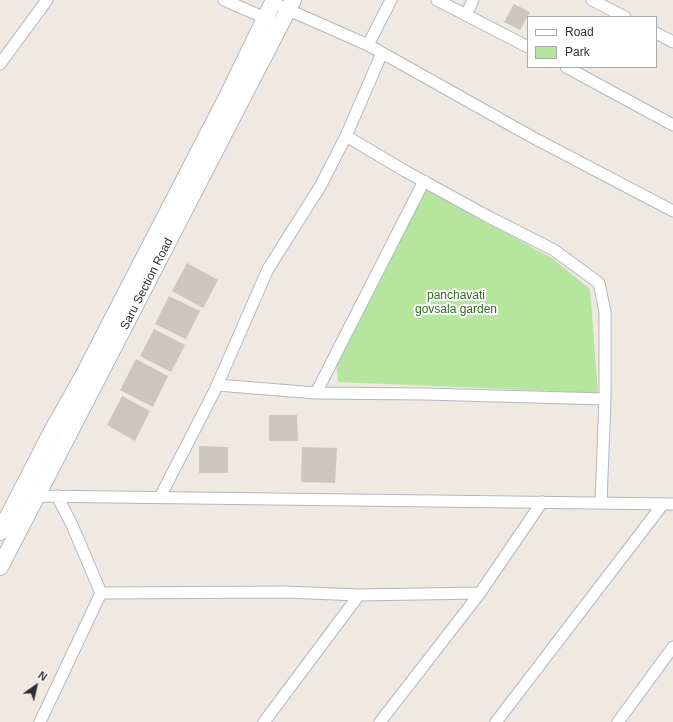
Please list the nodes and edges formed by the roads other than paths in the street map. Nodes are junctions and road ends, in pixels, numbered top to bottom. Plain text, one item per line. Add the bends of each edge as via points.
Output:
1 (47, 0) edge
2 (224, 0) edge
3 (391, 0) edge
4 (437, 0) edge
5 (473, 0) edge
6 (592, 0) edge
7 (270, 1) edge
8 (290, 5) edge
9 (466, 15) junction
10 (623, 16) edge
11 (264, 18) junction
12 (280, 24) junction
13 (657, 34) edge
14 (673, 42) edge
15 (368, 45) junction
16 (527, 46) edge
17 (382, 53) junction
18 (0, 64) edge
19 (568, 68) edge
20 (673, 125) edge
21 (346, 136) junction
22 (424, 181) junction
23 (673, 211) edge
24 (217, 385) junction
25 (316, 393) junction
26 (605, 399) junction
27 (20, 496) junction
28 (37, 496) junction
29 (57, 496) junction
30 (160, 497) junction
31 (542, 502) junction
32 (601, 503) junction
33 (668, 504) edge
34 (0, 532) edge
35 (0, 567) edge
36 (101, 593) junction
37 (480, 593) junction
38 (359, 595) junction
39 (673, 647) edge
40 (40, 722) edge
41 (264, 722) edge
42 (380, 722) edge
43 (496, 722) edge
44 (618, 722) edge

1 - 18 street
2 - 11 street
3 - 15 street
4 - 9 street
5 - 9 street
6 - 10 street
7 - 8 street
7 - 11 street, Saru Section Road
8 - 12 street, Saru Section Road
8 - 15 street
9 - 16 street
11 - 12 street
11 - 27 street, Saru Section Road via 227,97
12 - 28 street, Saru Section Road
13 - 14 street
15 - 17 street
17 - 21 street
17 - 23 street via 532,137
19 - 20 street
21 - 22 street
21 - 24 street via 321,184 268,269
22 - 25 street
22 - 26 street via 554,250 599,283 605,312
24 - 25 street
24 - 30 street
25 - 26 street
26 - 32 street
27 - 28 street
27 - 34 street, Saru Section Road
28 - 29 street
28 - 35 street, Saru Section Road
29 - 30 street
29 - 36 street
30 - 31 street
31 - 32 street
31 - 37 street
32 - 33 street
33 - 43 street
36 - 38 street via 285,592
36 - 40 street
37 - 38 street
37 - 42 street
38 - 41 street
39 - 44 street

